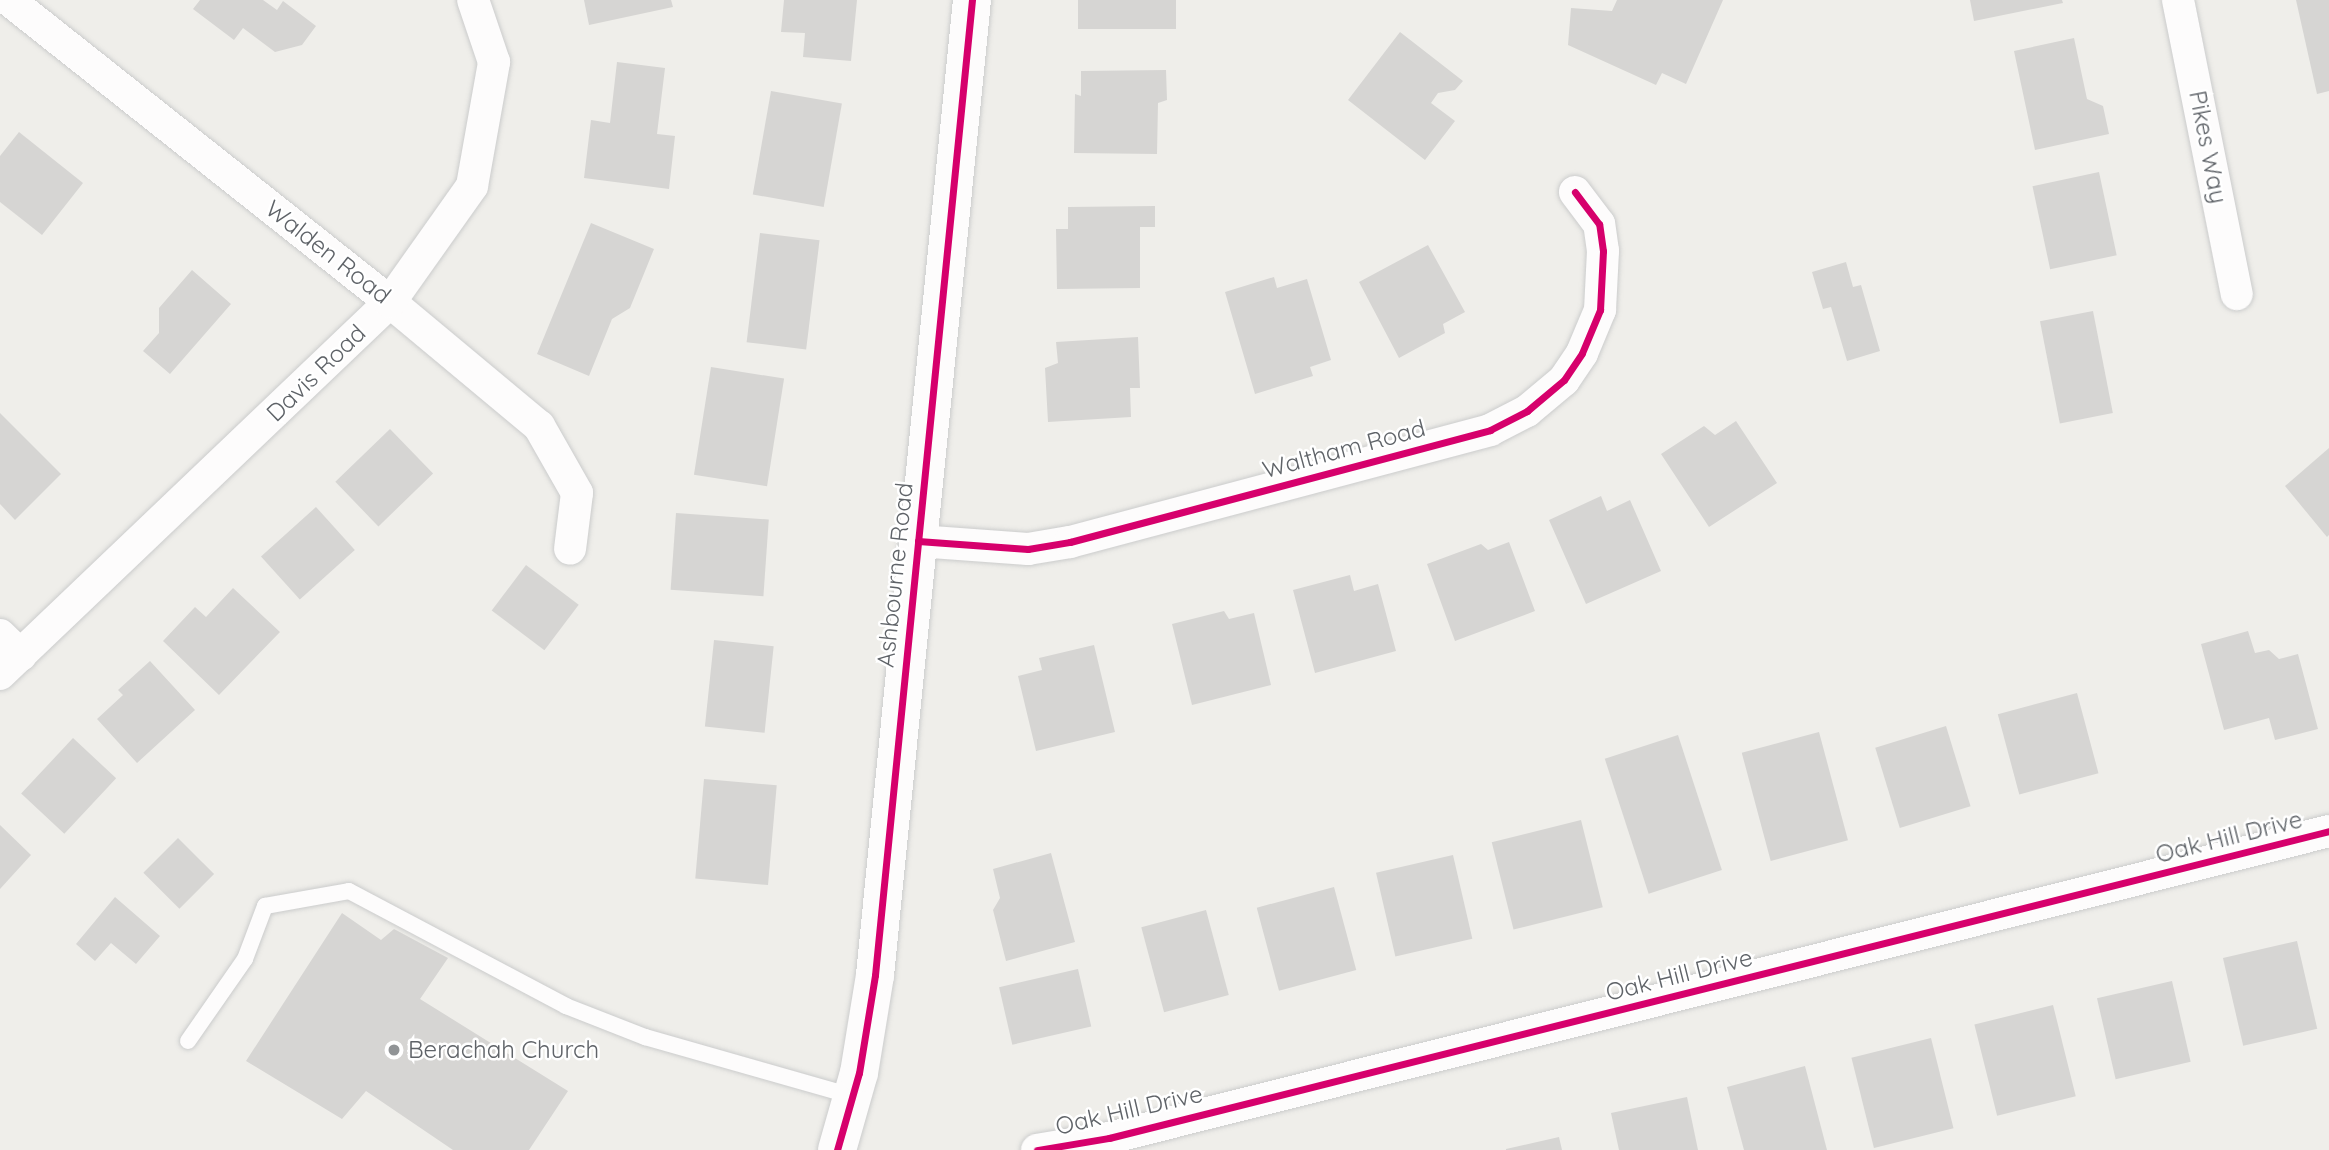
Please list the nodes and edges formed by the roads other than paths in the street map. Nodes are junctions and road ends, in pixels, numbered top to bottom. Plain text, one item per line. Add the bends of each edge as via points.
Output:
1 (9, 0) edge
2 (473, 0) edge
3 (972, 0) edge
4 (2179, 0) edge
5 (1575, 192) dead end
6 (2237, 294) dead end
7 (390, 302) junction
8 (918, 541) junction
9 (570, 549) dead end
10 (7, 655) edge
11 (2329, 831) edge
12 (188, 1041) dead end
13 (852, 1096) junction
14 (837, 1150) edge
15 (1037, 1150) edge

1 - 7 street, Walden Road
2 - 7 street, Davis Road via 494,62 472,186
3 - 8 street, Ashbourne Road
4 - 6 street, Pikes Way
5 - 8 street, Waltham Road via 1599,224 1603,251 1600,310 1582,353 1564,380 1527,411 1490,430 1070,542 1028,549
7 - 9 street, Walden Road via 539,426 577,494
7 - 10 street, Davis Road
8 - 13 street, Ashbourne Road via 875,975
11 - 15 street, Oak Hill Drive via 1109,1138
12 - 13 lane via 245,958 265,906 349,891 566,1006 645,1037
13 - 14 street, Ashbourne Road

